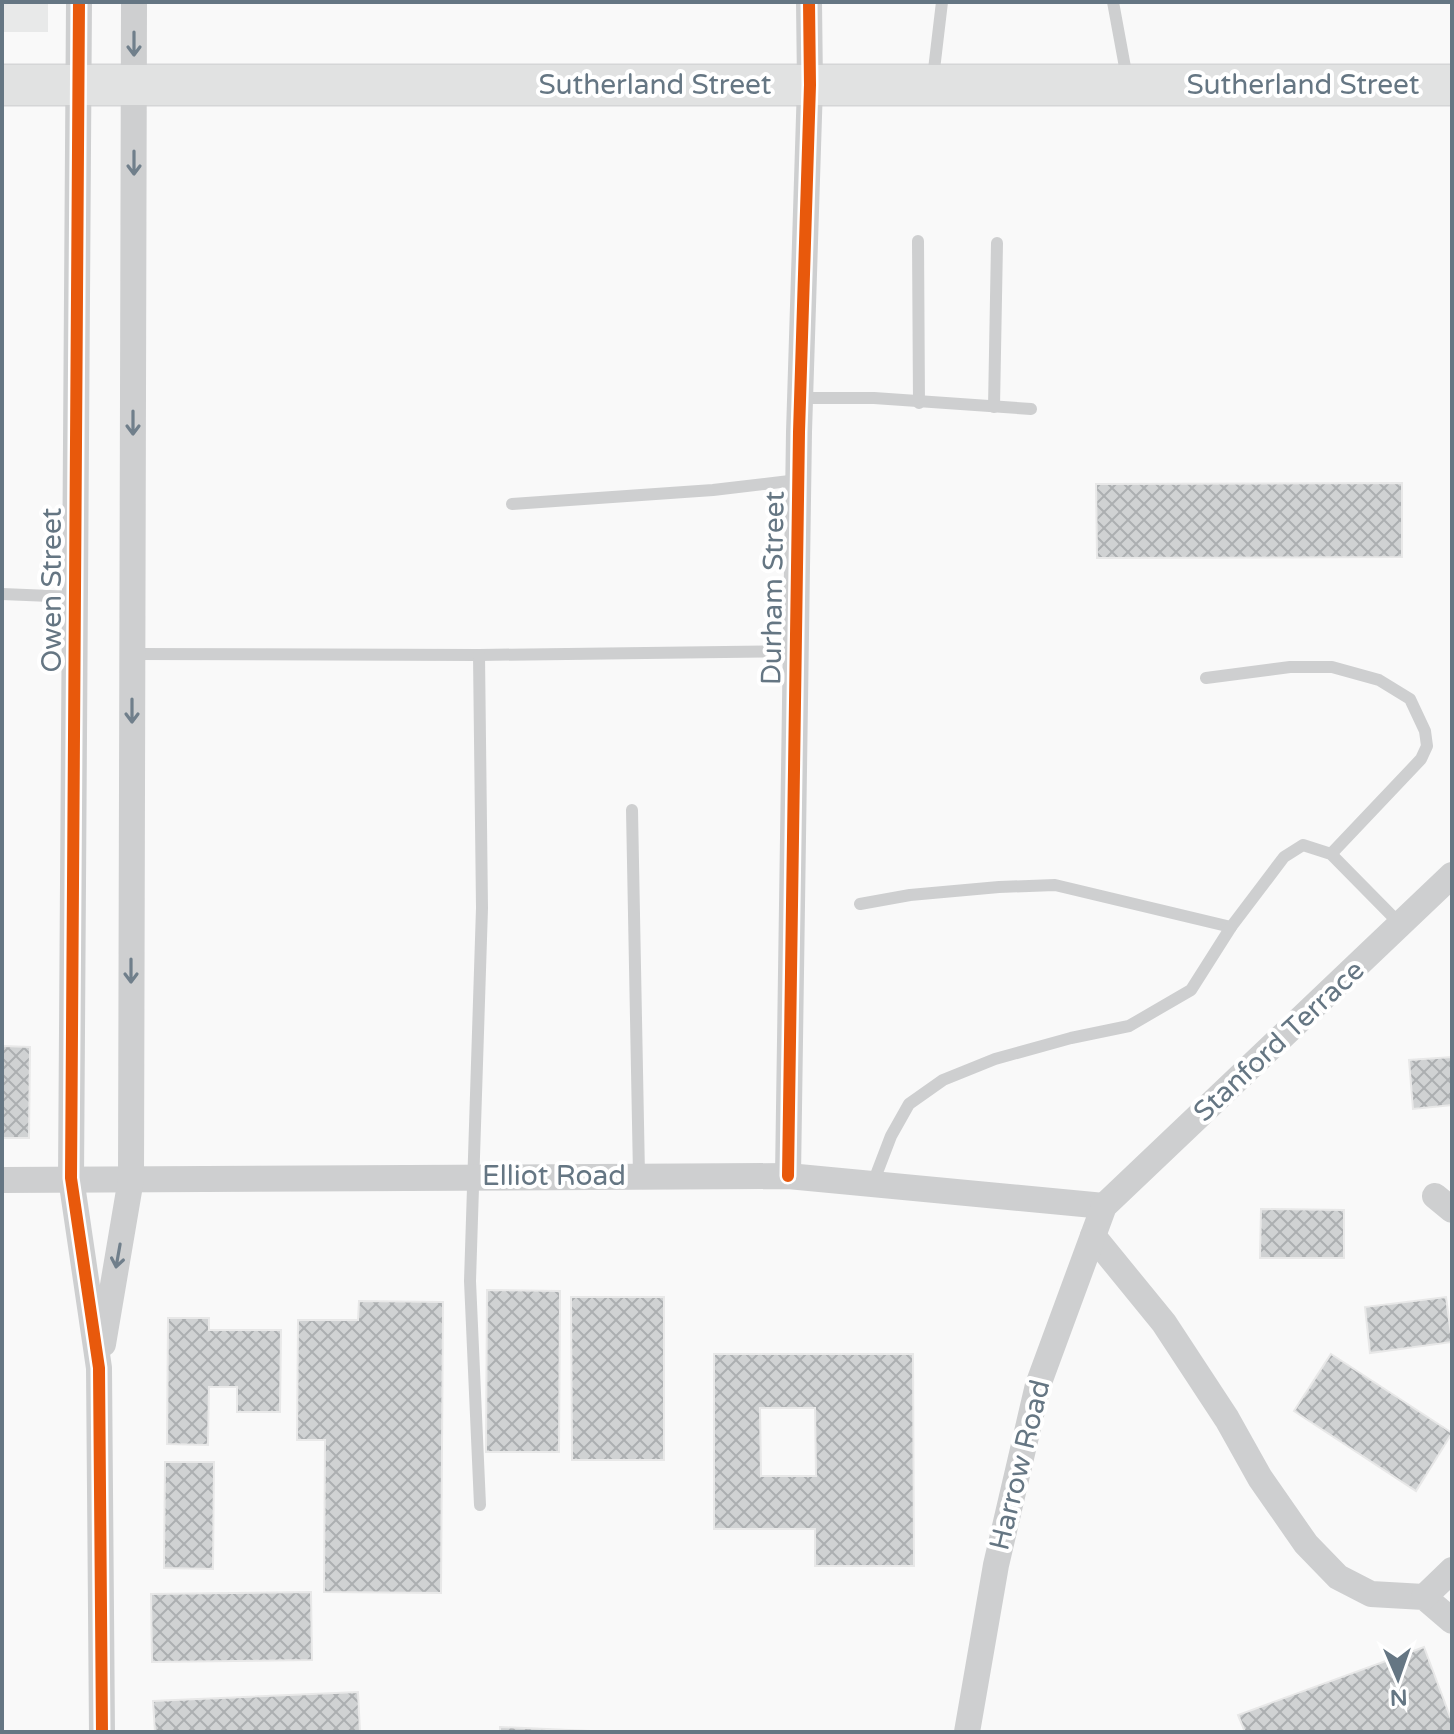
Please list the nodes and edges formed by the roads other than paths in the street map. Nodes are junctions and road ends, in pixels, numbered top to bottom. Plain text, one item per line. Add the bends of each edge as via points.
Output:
1 (79, 2) edge
2 (134, 2) edge
3 (809, 2) edge
4 (942, 2) edge
5 (1113, 2) edge
6 (2, 85) edge
7 (79, 85) junction
8 (134, 85) junction
9 (810, 85) junction
10 (932, 85) junction
11 (1128, 85) junction
12 (1452, 85) edge
13 (918, 241) dead end
14 (997, 243) dead end
15 (800, 398) junction
16 (919, 403) junction
17 (994, 407) junction
18 (1031, 409) dead end
19 (798, 480) junction
20 (512, 504) dead end
21 (2, 594) edge
22 (75, 597) junction
23 (796, 651) junction
24 (132, 654) junction
25 (479, 655) junction
26 (1206, 678) dead end
27 (632, 810) dead end
28 (1331, 854) junction
29 (1452, 875) edge
30 (860, 904) dead end
31 (1401, 925) junction
32 (1231, 927) junction
33 (639, 1175) junction
34 (474, 1176) junction
35 (788, 1176) junction
36 (71, 1178) junction
37 (131, 1179) junction
38 (2, 1180) edge
39 (873, 1183) junction
40 (1104, 1206) junction
41 (1093, 1236) junction
42 (99, 1368) junction
43 (480, 1505) dead end
44 (1452, 1570) edge
45 (1424, 1597) junction
46 (1452, 1621) edge
47 (102, 1732) edge
48 (967, 1732) edge

1 - 7 street, Owen Street
2 -> 8 street
3 - 9 street, Durham Street
4 - 10 lane
5 - 11 lane
6 - 7 main road, Sutherland Street
7 - 8 main road, Sutherland Street
7 - 22 street, Owen Street
8 - 9 main road, Sutherland Street
8 -> 24 street
9 - 10 main road, Sutherland Street
9 - 15 street, Durham Street
10 - 11 main road, Sutherland Street
11 - 12 main road, Sutherland Street
13 - 16 lane
14 - 17 lane
15 - 16 lane
15 - 19 street, Durham Street
16 - 17 lane
17 - 18 lane
19 - 20 lane
19 - 23 street, Durham Street
21 - 22 lane
22 - 36 street, Owen Street
23 - 25 lane
23 - 35 street, Durham Street
24 - 25 lane
24 -> 37 street
25 - 34 lane via 482,908
26 - 28 lane via 1332,667 1379,680 1410,699 1425,731 1427,746 1421,759
27 - 33 lane
28 - 31 lane
28 - 32 lane via 1303,845 1284,857
29 - 31 street, Stanford Terrace
30 - 32 lane via 910,895 1055,885
31 - 40 street, Stanford Terrace
32 - 39 lane via 1191,990 1140,1020 995,1059 943,1080 909,1104
33 - 34 street, Elliot Road
33 - 35 street, Elliot Road
34 - 37 street, Elliot Road
34 - 43 lane via 470,1281
35 - 39 street, Elliot Road
36 - 37 street, Elliot Road
36 - 38 street, Elliot Road
36 - 42 street, Owen Street
37 -> 42 street
39 - 40 street, Elliot Road
40 - 41 street, Harrow Road
41 - 45 street via 1164,1323 1306,1544 1338,1577 1371,1594
41 - 48 street, Harrow Road via 1038,1385 996,1565
42 - 47 street
44 - 45 street
45 - 46 street

